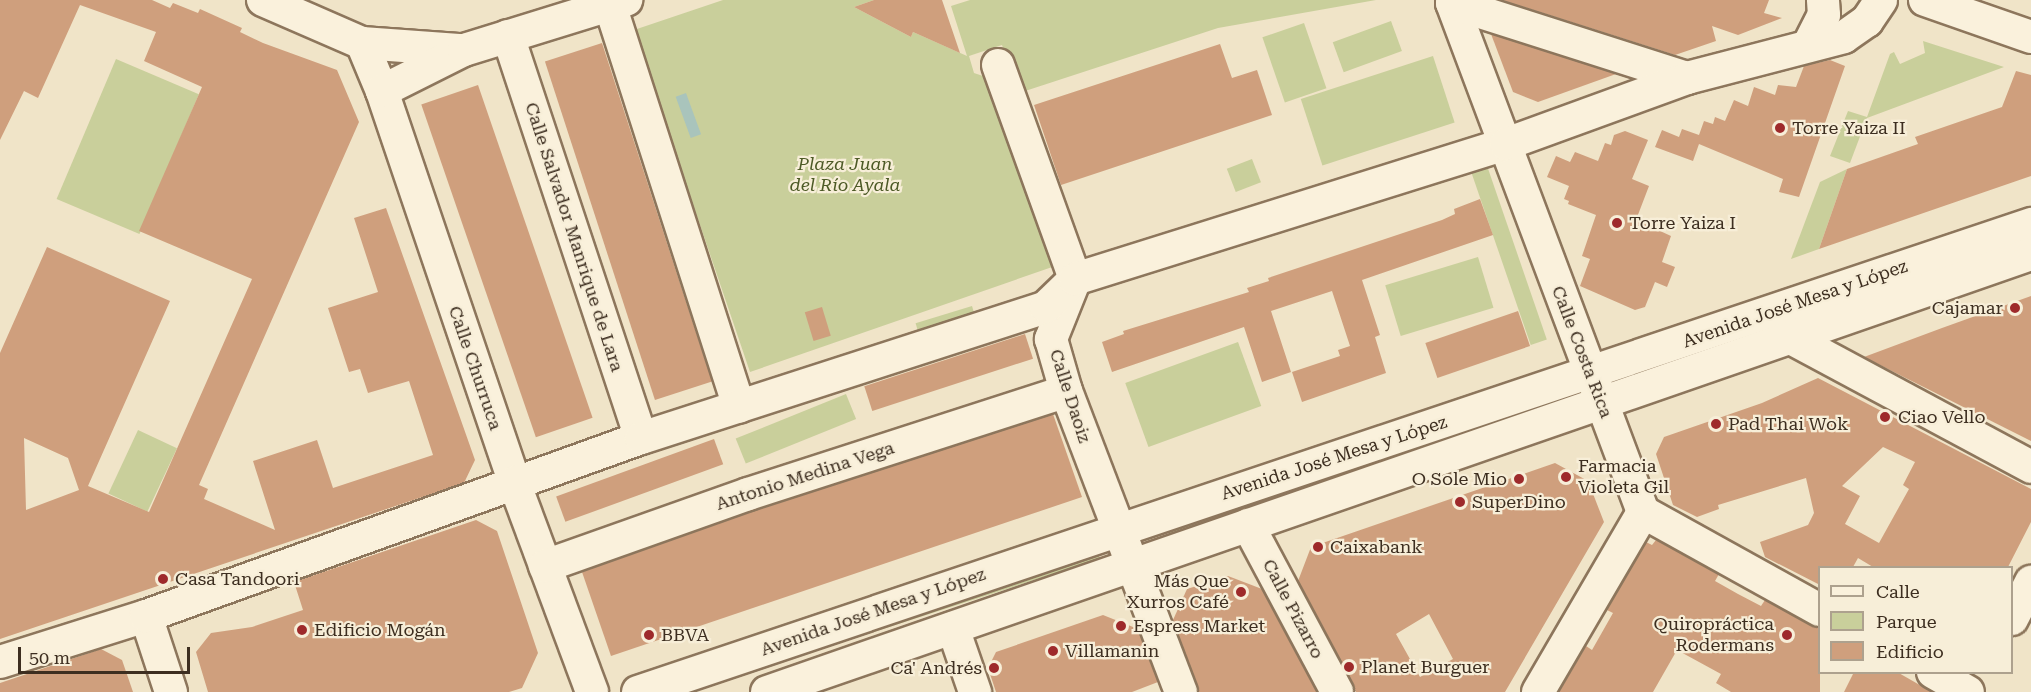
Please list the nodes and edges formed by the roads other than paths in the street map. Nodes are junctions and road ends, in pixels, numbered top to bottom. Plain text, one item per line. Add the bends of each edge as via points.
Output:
1 (263, 0) edge
2 (1823, 0) edge
3 (1881, 0) edge
4 (1925, 0) edge
5 (618, 3) edge
6 (508, 36) junction
7 (2031, 37) edge
8 (362, 44) junction
9 (1808, 45) junction
10 (464, 50) junction
11 (998, 65) dead end
12 (1687, 78) junction
13 (382, 91) junction
14 (1506, 144) junction
15 (2031, 224) edge
16 (2031, 254) edge
17 (1075, 279) junction
18 (1787, 336) junction
19 (1596, 389) junction
20 (1066, 391) junction
21 (739, 407) junction
22 (641, 438) junction
23 (2031, 467) edge
24 (514, 482) junction
25 (1642, 512) junction
26 (1248, 525) junction
27 (1119, 528) junction
28 (545, 566) junction
29 (1132, 566) junction
30 (2031, 582) edge
31 (1818, 609) edge
32 (146, 616) junction
33 (2013, 617) edge
34 (952, 628) junction
35 (0, 662) edge
36 (1936, 674) edge
37 (1985, 674) edge
38 (171, 692) edge
39 (592, 692) edge
40 (638, 692) edge
41 (767, 692) edge
42 (975, 692) edge
43 (1181, 692) edge
44 (1337, 692) edge
45 (1538, 692) edge
46 (1968, 692) edge
47 (1978, 692) edge

1 - 8 street
2 - 9 street via 1824,15
3 - 9 street via 1867,21 1844,37
4 - 7 street
5 - 6 street
5 - 21 street via 635,81
6 - 10 street
6 - 22 street, Calle Salvador Manrique de Lara
8 - 10 street
8 - 13 street, Calle Churruca
9 - 12 street
10 - 13 street
11 - 17 street
12 - 14 street
12 - 14 street, Calle Costa Rica via 1452,3
13 - 24 street, Calle Churruca
14 - 17 street
14 - 19 street, Calle Costa Rica
15 - 19 street, Avenida José Mesa y López
16 - 18 street, Avenida José Mesa y López
17 - 20 street, Calle Daoiz via 1051,339
17 - 21 street via 1046,307
18 - 19 street, Avenida José Mesa y López
18 - 23 street
19 - 25 street, Calle Costa Rica
19 - 26 street, Avenida José Mesa y López
19 - 27 street, Avenida José Mesa y López
20 - 27 street, Calle Daoiz
20 - 28 street, Antonio Medina Vega via 748,494
21 - 22 street
22 - 24 street
24 - 28 street, Calle Churruca
24 - 32 street
25 - 31 street
25 - 45 street
26 - 29 street, Avenida José Mesa y López
26 - 44 street, Calle Pizarro
27 - 29 street, Calle Daoiz
27 - 40 street, Avenida José Mesa y López
28 - 39 street, Calle Churruca
29 - 34 street, Avenida José Mesa y López
29 - 43 street, Calle Daoiz
30 - 33 street
32 - 35 street
32 - 38 street
34 - 41 street, Avenida José Mesa y López
34 - 42 street
36 - 46 street
37 - 47 street

